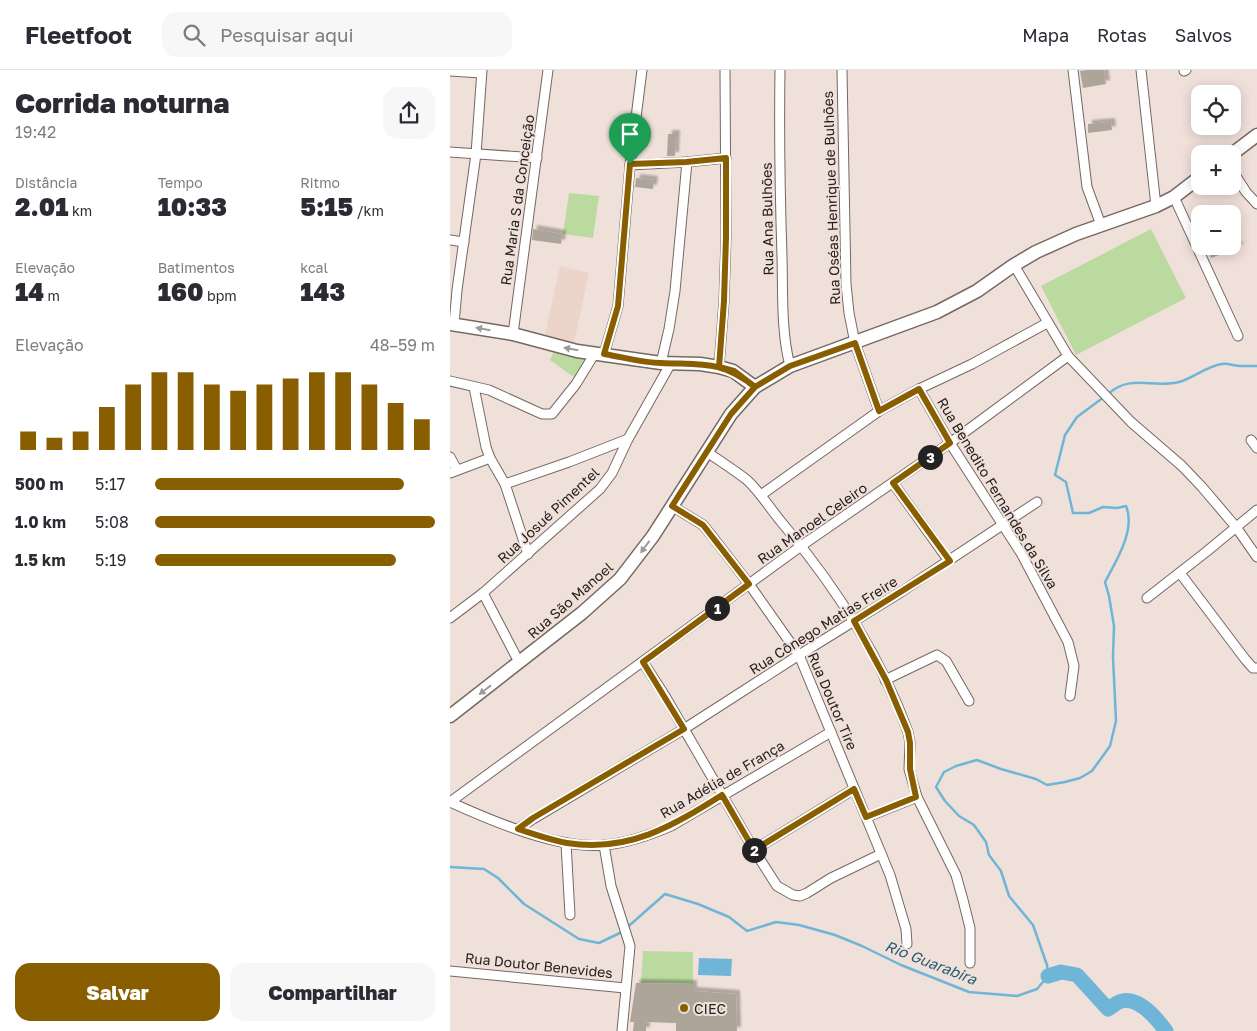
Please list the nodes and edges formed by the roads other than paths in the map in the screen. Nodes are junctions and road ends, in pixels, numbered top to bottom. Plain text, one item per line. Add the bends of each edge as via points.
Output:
1 (548, 70) edge
2 (642, 70) edge
3 (726, 70) edge
4 (780, 70) edge
5 (842, 70) edge
6 (1073, 70) edge
7 (1141, 70) edge
8 (450, 71) edge
9 (482, 72) edge
10 (1257, 135) edge
11 (1241, 147) edge
12 (450, 152) edge
13 (476, 154) junction
14 (537, 158) junction
15 (726, 158) junction
16 (686, 162) junction
17 (630, 164) junction
18 (1191, 184) edge
19 (1241, 184) edge
20 (1174, 196) junction
21 (1257, 204) edge
22 (1156, 206) junction
23 (1101, 225) junction
24 (450, 240) edge
25 (464, 242) junction
26 (1014, 265) junction
27 (1048, 323) junction
28 (452, 324) edge
29 (512, 334) junction
30 (1238, 336) dead end
31 (855, 343) junction
32 (600, 354) junction
33 (1068, 356) junction
34 (666, 363) junction
35 (790, 366) junction
36 (719, 367) junction
37 (450, 381) edge
38 (474, 387) junction
39 (755, 387) junction
40 (919, 389) junction
41 (879, 411) junction
42 (628, 439) junction
43 (950, 443) junction
44 (706, 452) junction
45 (450, 456) edge
46 (490, 458) junction
47 (453, 471) edge
48 (893, 483) junction
49 (504, 484) junction
50 (761, 495) junction
51 (1037, 502) dead end
52 (672, 506) junction
53 (1257, 510) edge
54 (1004, 526) junction
55 (1236, 527) junction
56 (802, 546) junction
57 (528, 554) junction
58 (1257, 557) edge
59 (950, 561) junction
60 (1180, 573) junction
61 (749, 584) junction
62 (484, 593) junction
63 (1147, 598) dead end
64 (452, 614) edge
65 (854, 621) junction
66 (799, 655) junction
67 (519, 662) junction
68 (643, 662) junction
69 (1255, 668) edge
70 (886, 680) junction
71 (1070, 696) dead end
72 (968, 701) dead end
73 (450, 716) edge
74 (684, 729) junction
75 (831, 732) junction
76 (854, 789) junction
77 (722, 795) junction
78 (916, 797) junction
79 (450, 802) edge
80 (866, 817) junction
81 (518, 829) junction
82 (566, 843) junction
83 (604, 845) junction
84 (754, 850) junction
85 (881, 854) junction
86 (570, 915) dead end
87 (907, 944) dead end
88 (970, 963) dead end
89 (450, 971) edge
90 (626, 988) junction
91 (622, 1031) edge

1 - 14 street, Rua Maria S da Conceição
2 - 17 street
3 - 15 street
4 - 35 street, Rua Ana Bulhões via 783,314
5 - 31 street, Rua Oséas Henrique de Bulhões via 846,284
6 - 23 street via 1087,187
7 - 22 street
8 - 9 street
9 - 13 street
10 - 11 main road
12 - 13 street
13 - 14 street
13 - 25 street
14 - 29 street, Rua Maria S da Conceição
15 - 16 street
15 - 36 street via 724,301
16 - 17 street
16 - 34 street, Rua Josué Pimentel
17 - 32 street via 618,306
18 - 20 main road, Rua São Manoel
19 - 21 street
20 - 22 main road, Rua São Manoel
20 - 30 street
22 - 23 main road, Rua São Manoel
23 - 26 main road, Rua São Manoel via 1049,246
24 - 25 street
25 - 28 street
26 - 27 street
26 - 31 main road, Rua São Manoel via 955,303
27 - 33 street
27 - 40 street
29 -> 28 main road
32 -> 29 main road
31 - 35 main road, Rua São Manoel
31 - 41 street, Rua Oséas Henrique de Bulhões
32 - 34 main road
32 - 38 street via 552,414 542,414 489,390
33 - 43 street, Rua Manoel Celeiro
33 - 55 street via 1131,422 1182,466
34 - 36 main road
34 - 42 street, Rua Josué Pimentel
35 - 39 main road, Rua São Manoel
36 - 39 main road via 734,371
37 - 38 street
38 - 46 street
39 - 44 main road, Rua São Manoel via 731,414
40 - 41 street
40 - 43 street, Rua Benedito Fernandes da Silva
41 - 50 street
42 - 49 street
42 - 57 street, Rua Josué Pimentel via 612,473 600,489
43 - 48 street, Rua Manoel Celeiro
43 - 54 street, Rua Benedito Fernandes da Silva
44 - 50 street via 741,476
44 - 52 main road, Rua São Manoel
45 - 47 street
46 - 47 street
46 - 49 street
48 - 56 street, Rua Manoel Celeiro
48 - 59 street
49 - 57 street
50 - 56 street
51 - 54 street, Rua Cônego Matias Freire
52 - 61 street, Rua Doutor Tire via 703,525
52 -> 67 main road, Rua São Manoel via 620,579
53 - 55 street
54 - 59 street, Rua Cônego Matias Freire
54 - 71 street, Rua Benedito Fernandes da Silva via 1068,642 1074,666
55 - 58 street
55 - 60 street
56 - 61 street, Rua Manoel Celeiro
56 - 65 street
57 - 62 street, Rua Josué Pimentel
59 - 65 street, Rua Cônego Matias Freire
60 - 63 street
60 - 69 street
61 - 66 street, Rua Doutor Tire
61 - 68 street, Rua Manoel Celeiro
62 - 64 street, Rua Josué Pimentel
62 - 67 street
65 - 66 street, Rua Cônego Matias Freire
65 - 70 street
66 - 74 street, Rua Cônego Matias Freire
66 - 75 street, Rua Doutor Tire
67 -> 73 main road, Rua São Manoel
68 - 74 street
68 - 79 street, Rua Manoel Celeiro
70 - 72 street via 937,655 946,661
70 - 78 street via 908,732 910,769
74 - 77 street
74 - 81 street, Rua Cônego Matias Freire
75 - 76 street, Rua Doutor Tire
75 - 77 street, Rua Adélia de França
76 - 80 street, Rua Doutor Tire
76 - 84 street
77 - 83 street, Rua Adélia de França via 671,826
77 - 84 street
78 - 80 street
78 - 88 street via 956,875 970,928
79 - 81 street, Rua Adélia de França
80 - 85 street, Rua Doutor Tire
81 - 82 street, Rua Adélia de França
82 - 83 street, Rua Adélia de França
82 - 86 street
83 - 90 street via 611,886 630,946
84 - 85 street via 778,886 800,896
85 - 87 street, Rua Doutor Tire via 899,903
89 - 90 street, Rua Doutor Benevides
90 - 91 street

